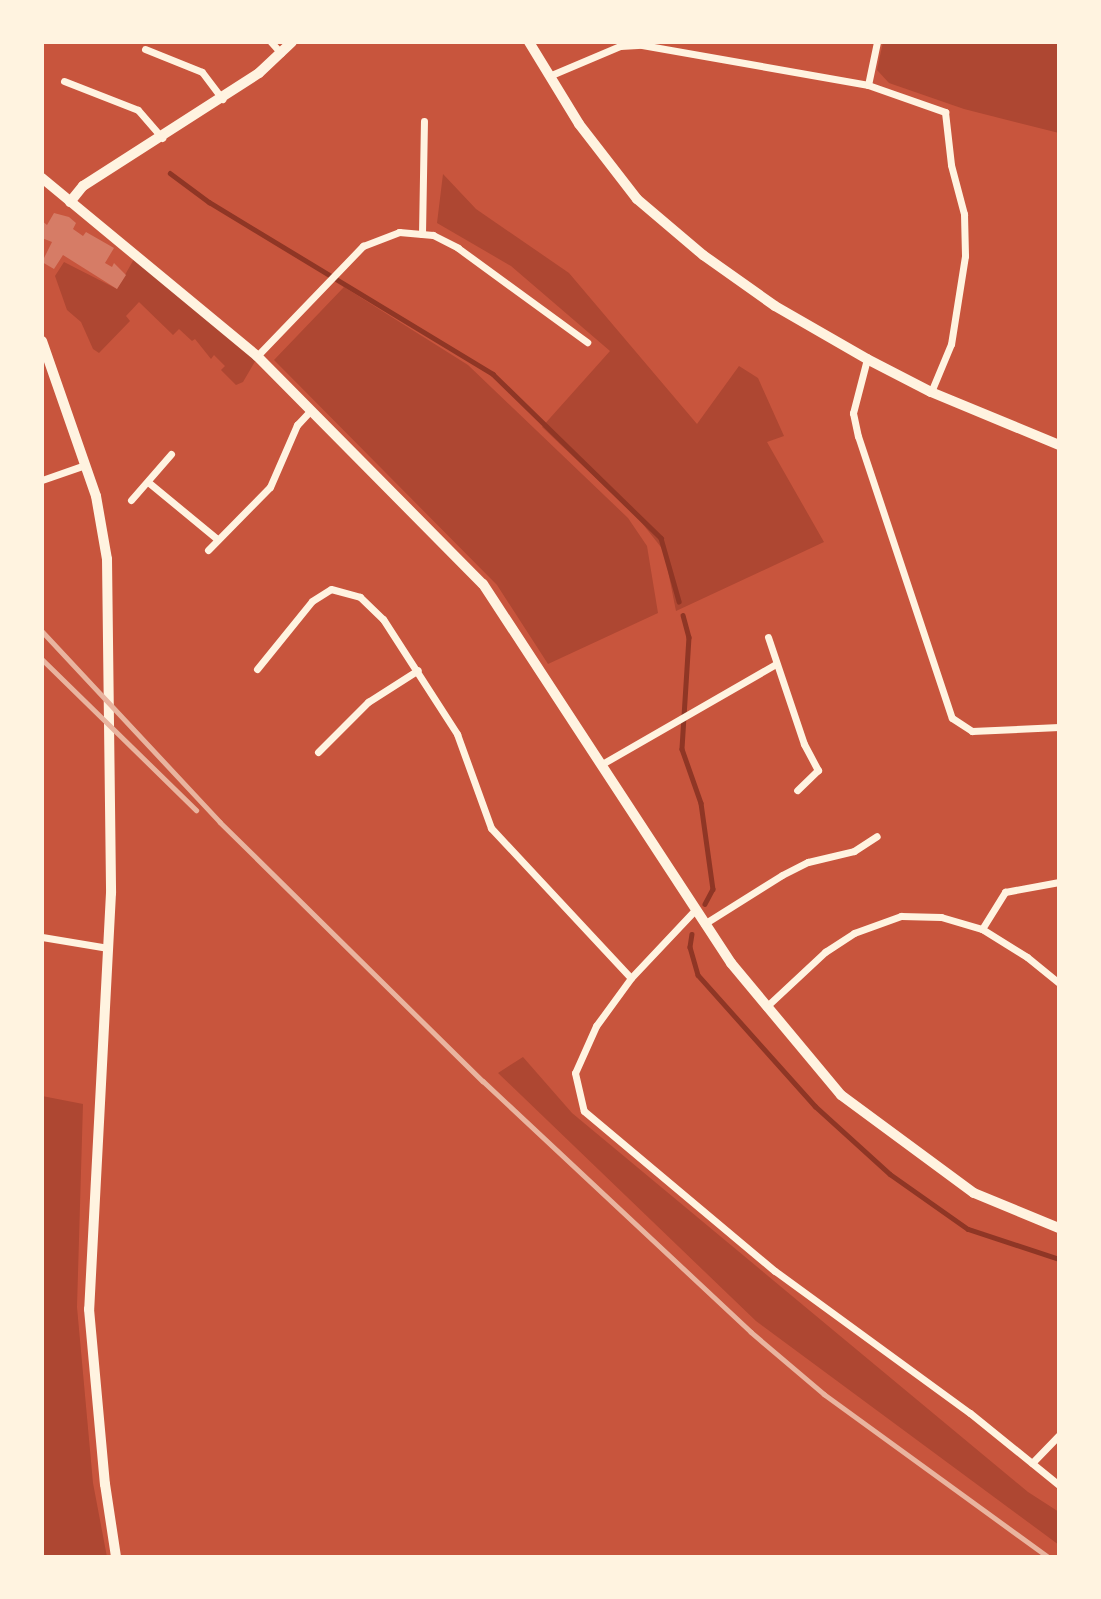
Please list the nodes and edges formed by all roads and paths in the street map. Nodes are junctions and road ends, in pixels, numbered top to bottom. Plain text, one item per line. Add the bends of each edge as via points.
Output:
1 (271, 42) edge
2 (292, 42) edge
3 (529, 42) edge
4 (877, 42) edge
5 (620, 44) edge
6 (145, 49) dead end
7 (281, 53) junction
8 (550, 76) junction
9 (64, 81) dead end
10 (868, 85) junction
11 (222, 100) junction
12 (424, 121) dead end
13 (162, 139) junction
14 (42, 178) edge
15 (70, 202) junction
16 (422, 234) junction
17 (42, 341) edge
18 (587, 342) dead end
19 (257, 356) junction
20 (867, 359) junction
21 (931, 392) junction
22 (309, 412) junction
23 (1059, 445) edge
24 (171, 454) dead end
25 (85, 466) junction
26 (42, 480) edge
27 (148, 482) junction
28 (131, 500) dead end
29 (216, 538) junction
30 (208, 550) dead end
31 (768, 637) dead end
32 (776, 664) junction
33 (257, 669) dead end
34 (418, 670) junction
35 (1059, 727) edge
36 (318, 752) dead end
37 (602, 764) junction
38 (797, 790) dead end
39 (877, 836) dead end
40 (1059, 882) edge
41 (695, 910) junction
42 (704, 924) junction
43 (982, 929) junction
44 (42, 937) edge
45 (107, 948) junction
46 (631, 978) junction
47 (1059, 983) edge
48 (766, 1007) junction
49 (1059, 1228) edge
50 (1059, 1435) edge
51 (1032, 1463) junction
52 (1059, 1485) edge
53 (116, 1557) edge

1 - 7 street
2 - 7 street
3 - 8 street
4 - 10 street
5 - 8 street
5 - 10 street
6 - 11 street via 202,72
7 - 11 street
8 - 20 street via 579,124 637,199 703,255 775,306
9 - 13 street via 138,110
10 - 21 street via 945,112 951,165 964,215 965,256 953,333
11 - 13 street
12 - 16 street
13 - 15 street via 83,186
14 - 15 street
15 - 19 street
16 - 18 street via 458,248
16 - 19 street via 382,235 363,246
17 - 25 main road
19 - 22 street
20 - 21 street
20 - 35 street via 853,413 855,424 952,718 972,731
21 - 23 street
22 - 29 street via 297,425 270,487
22 - 37 street via 483,584
24 - 27 street
25 - 26 street
25 - 45 main road via 104,535 111,658
27 - 28 street
27 - 29 street
29 - 30 street
31 - 32 street
32 - 37 street
32 - 38 street via 818,770
33 - 34 street via 312,601 331,589 360,597 383,618
34 - 36 street via 368,702
34 - 46 street via 457,734 491,828
37 - 41 street
39 - 42 street via 854,851 808,862 782,875
40 - 43 street via 1004,892
41 - 42 street
41 - 46 street
42 - 48 street
43 - 47 street
43 - 48 street via 924,915 877,923 825,952
44 - 45 street
45 - 53 main road via 89,1309 104,1483
46 - 51 street via 582,1051 575,1073 584,1111 775,1271
48 - 49 street via 841,1096 918,1155 974,1193
50 - 51 street
51 - 52 street

